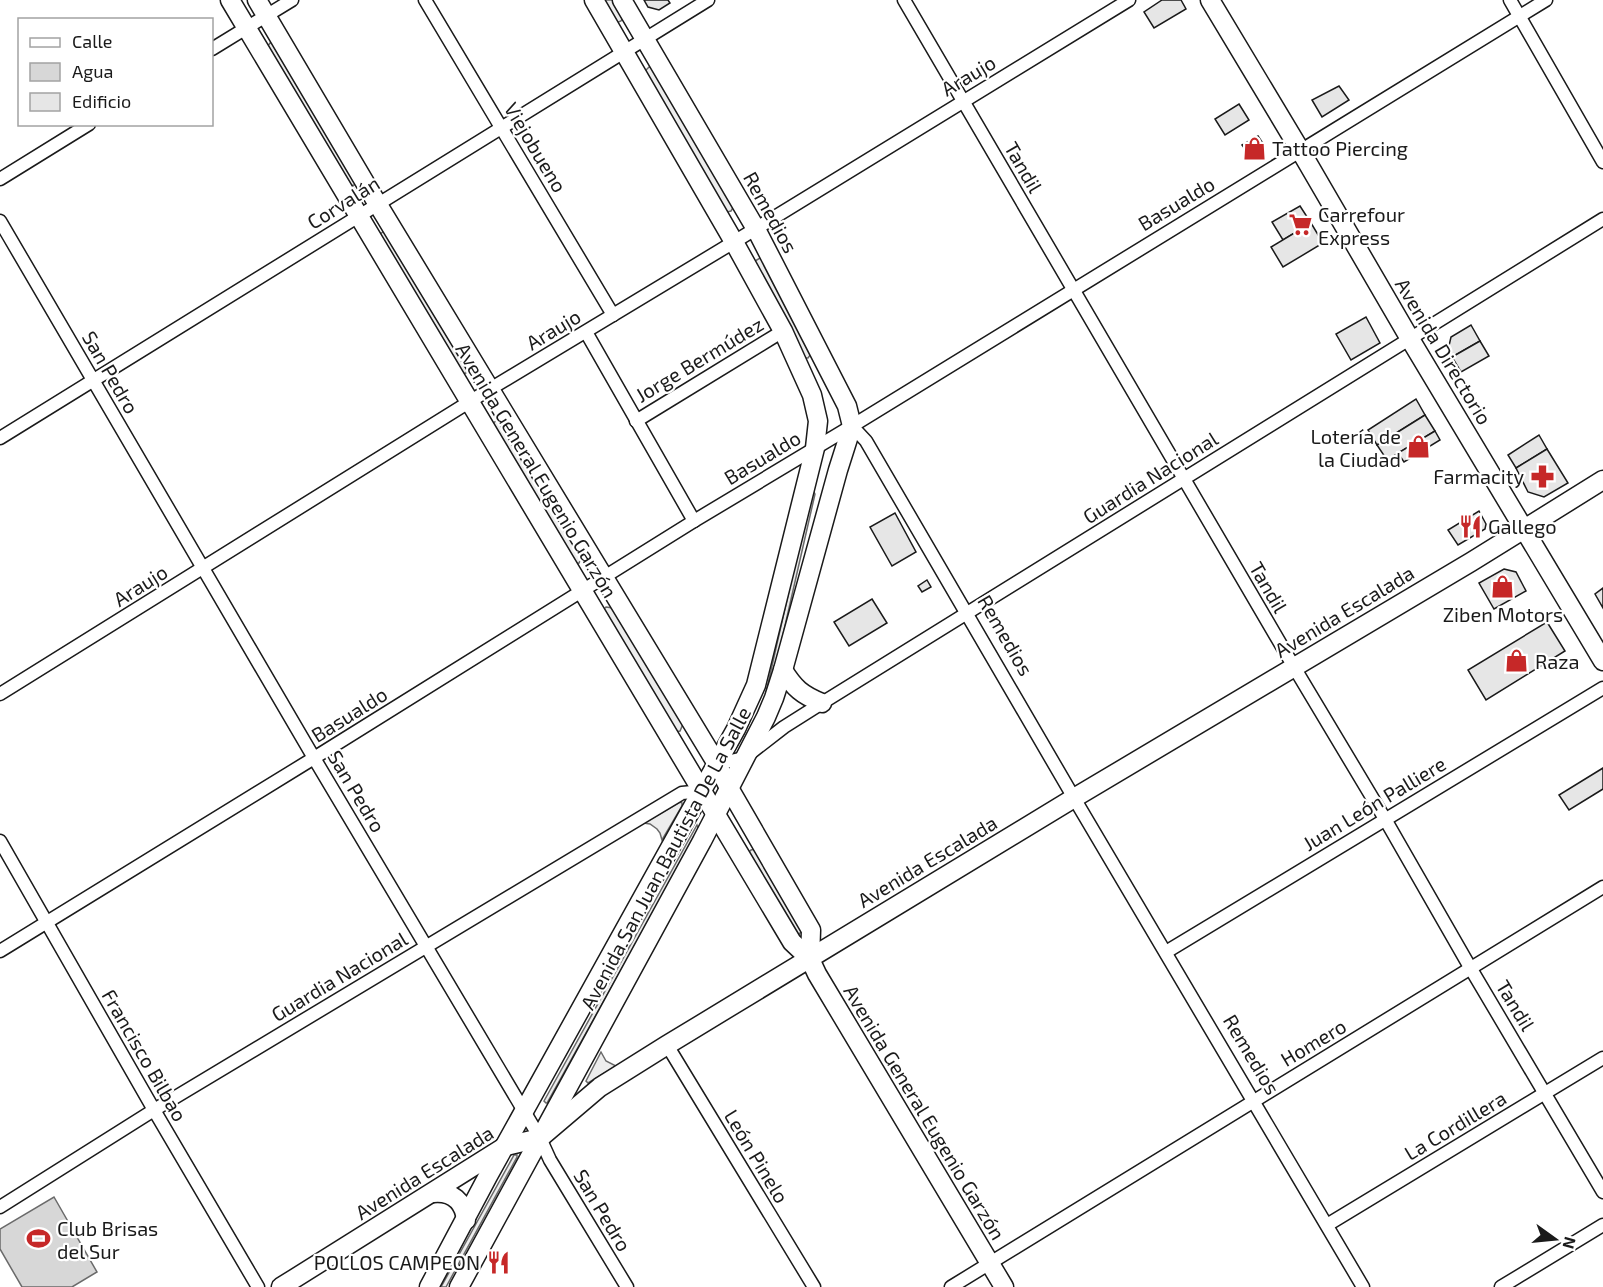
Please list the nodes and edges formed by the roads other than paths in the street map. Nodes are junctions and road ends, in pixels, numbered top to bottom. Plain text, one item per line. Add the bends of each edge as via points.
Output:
1 (230, 0) edge
2 (292, 0) edge
3 (425, 0) edge
4 (594, 0) edge
5 (622, 0) edge
6 (708, 0) edge
7 (904, 0) edge
8 (1129, 0) edge
9 (1210, 0) edge
10 (1510, 0) edge
11 (1546, 0) edge
12 (262, 8) edge
13 (1520, 17) junction
14 (246, 28) junction
15 (645, 38) junction
16 (213, 48) edge
17 (624, 51) junction
18 (963, 101) junction
19 (86, 126) edge
20 (502, 127) junction
21 (1300, 150) junction
22 (1603, 162) edge
23 (0, 180) edge
24 (377, 203) junction
25 (358, 216) junction
26 (1603, 219) edge
27 (0, 221) edge
28 (756, 229) junction
29 (734, 242) junction
30 (1073, 290) junction
31 (613, 315) junction
32 (783, 331) junction
33 (586, 333) junction
34 (1410, 339) junction
35 (93, 380) junction
36 (490, 389) junction
37 (471, 402) junction
38 (636, 421) junction
39 (852, 426) junction
40 (0, 438) edge
41 (815, 448) junction
42 (1184, 479) junction
43 (1603, 480) edge
44 (694, 521) junction
45 (1524, 529) junction
46 (204, 568) junction
47 (604, 578) junction
48 (584, 591) junction
49 (966, 612) junction
50 (1603, 662) edge
51 (1294, 667) junction
52 (783, 670) junction
53 (1603, 687) edge
54 (0, 694) edge
55 (822, 702) junction
56 (314, 758) junction
57 (744, 758) junction
58 (717, 764) junction
59 (729, 788) junction
60 (703, 791) junction
61 (1074, 798) junction
62 (715, 814) junction
63 (1385, 819) junction
64 (0, 842) edge
65 (1603, 887) edge
66 (46, 923) junction
67 (426, 946) junction
68 (0, 951) edge
69 (1166, 952) junction
70 (810, 959) junction
71 (1471, 969) junction
72 (667, 1045) junction
73 (1603, 1058) edge
74 (1546, 1093) junction
75 (1254, 1101) junction
76 (154, 1110) junction
77 (524, 1113) junction
78 (540, 1138) junction
79 (506, 1146) junction
80 (1603, 1192) edge
81 (433, 1193) junction
82 (0, 1207) edge
83 (465, 1220) junction
84 (1327, 1225) junction
85 (1603, 1225) edge
86 (990, 1263) junction
87 (258, 1287) edge
88 (281, 1287) edge
89 (429, 1287) edge
90 (459, 1287) edge
91 (627, 1287) edge
92 (814, 1287) edge
93 (951, 1287) edge
94 (1004, 1287) edge
95 (1363, 1287) edge
96 (1501, 1287) edge

1 - 14 street, Avenida General Eugenio Garzón
2 - 12 street
3 - 20 street, Viejobueno
4 - 17 street
5 - 15 street, Remedios
6 - 15 street, Corvalán
7 - 18 street, Tandil
8 - 18 street, Araujo
9 - 21 street, Avenida Directorio
10 - 13 street
11 - 13 street, Basualdo
12 - 14 street
12 - 24 street, Avenida General Eugenio Garzón
13 - 21 street, Basualdo
13 - 22 street
14 - 16 street
14 - 25 street, Avenida General Eugenio Garzón
15 - 17 street, Corvalán
15 - 28 street, Remedios
17 - 20 street, Corvalán
17 - 29 street
18 - 28 street, Araujo
18 - 30 street, Tandil
19 - 23 street
20 - 24 street, Corvalán
20 - 31 street, Viejobueno
21 - 30 street, Basualdo
21 - 34 street, Avenida Directorio
24 - 25 street, Corvalán
24 - 36 street, Avenida General Eugenio Garzón
25 - 35 street, Corvalán
25 - 37 street, Avenida General Eugenio Garzón
26 - 34 street, Guardia Nacional
27 - 35 street, San Pedro
28 - 29 street, Araujo
28 - 39 street, Remedios via 847,406
29 - 31 street, Araujo
29 - 32 street
30 - 39 street, Basualdo
30 - 42 street, Tandil
31 - 33 street, Araujo
32 - 38 street, Jorge Bermúdez
32 - 41 street via 812,395 818,421
33 - 36 street, Araujo
33 - 38 street
34 - 42 street, Guardia Nacional
34 - 45 street, Avenida Directorio
35 - 40 street, Corvalán
35 - 46 street, San Pedro
36 - 37 street, Araujo
36 - 47 street, Avenida General Eugenio Garzón
37 - 46 street, Araujo
37 - 48 street, Avenida General Eugenio Garzón
38 - 44 street
39 - 41 street, Basualdo
39 - 49 street, Remedios via 866,441
39 - 52 street, Avenida San Juan Bautista De La Salle
41 - 44 street, Basualdo
41 - 58 street, Avenida San Juan Bautista De La Salle via 756,685
42 - 49 street, Guardia Nacional
42 - 51 street, Tandil
43 - 45 street, Avenida Escalada
44 - 47 street, Basualdo
45 - 50 street, Avenida Directorio
45 - 51 street, Avenida Escalada
46 - 54 street, Araujo
46 - 56 street, San Pedro
47 - 48 street, Basualdo
47 - 58 street, Avenida General Eugenio Garzón
48 - 56 street, Basualdo
48 - 60 street, Avenida General Eugenio Garzón
49 - 55 street, Guardia Nacional
49 - 61 street, Remedios
51 - 61 street, Avenida Escalada
51 - 63 street, Tandil
52 - 55 street via 804,695
52 - 57 street, Avenida San Juan Bautista De La Salle via 766,717
53 - 63 street, Juan León Palliere
55 - 57 street, Guardia Nacional
56 - 66 street, Basualdo
56 - 67 street, San Pedro
57 - 58 street, Guardia Nacional
57 - 59 street, Avenida San Juan Bautista De La Salle
58 - 59 street, Avenida General Eugenio Garzón
58 - 60 street, Avenida San Juan Bautista De La Salle
59 - 62 street, Avenida San Juan Bautista De La Salle
59 - 70 street, Avenida General Eugenio Garzón via 811,930
60 - 62 street, Avenida General Eugenio Garzón
60 - 67 street, Guardia Nacional via 682,793
60 - 77 street, Avenida San Juan Bautista De La Salle
61 - 69 street, Remedios
61 - 70 street, Avenida Escalada
62 - 70 street, Avenida General Eugenio Garzón via 792,942
62 - 78 street, Avenida San Juan Bautista De La Salle
63 - 69 street, Juan León Palliere
63 - 71 street, Tandil
64 - 66 street, Francisco Bilbao
65 - 71 street, Homero
66 - 68 street, Basualdo
66 - 76 street, Francisco Bilbao
67 - 76 street, Guardia Nacional
67 - 77 street, San Pedro
69 - 75 street, Remedios
70 - 72 street, Avenida Escalada
70 - 86 street, Avenida General Eugenio Garzón
71 - 74 street, Tandil
71 - 75 street, Homero
72 - 78 street, Avenida Escalada via 600,1087
72 - 92 street, León Pinelo
73 - 74 street, La Cordillera
74 - 80 street, Tandil
74 - 84 street, La Cordillera
75 - 84 street, Remedios
75 - 86 street, Homero
76 - 82 street, Guardia Nacional
76 - 87 street, Francisco Bilbao
77 - 78 street, San Pedro
77 - 79 street, Avenida San Juan Bautista De La Salle
78 - 79 street, Avenida Escalada
78 - 90 street, Avenida San Juan Bautista De La Salle
78 - 91 street, San Pedro
79 - 81 street, Avenida Escalada
79 - 83 street, Avenida San Juan Bautista De La Salle
81 - 83 street via 450,1194 458,1200
81 - 88 street, Avenida Escalada
83 - 89 street, Avenida San Juan Bautista De La Salle
84 - 95 street, Remedios
85 - 96 street
86 - 93 street, Homero
86 - 94 street, Avenida General Eugenio Garzón

